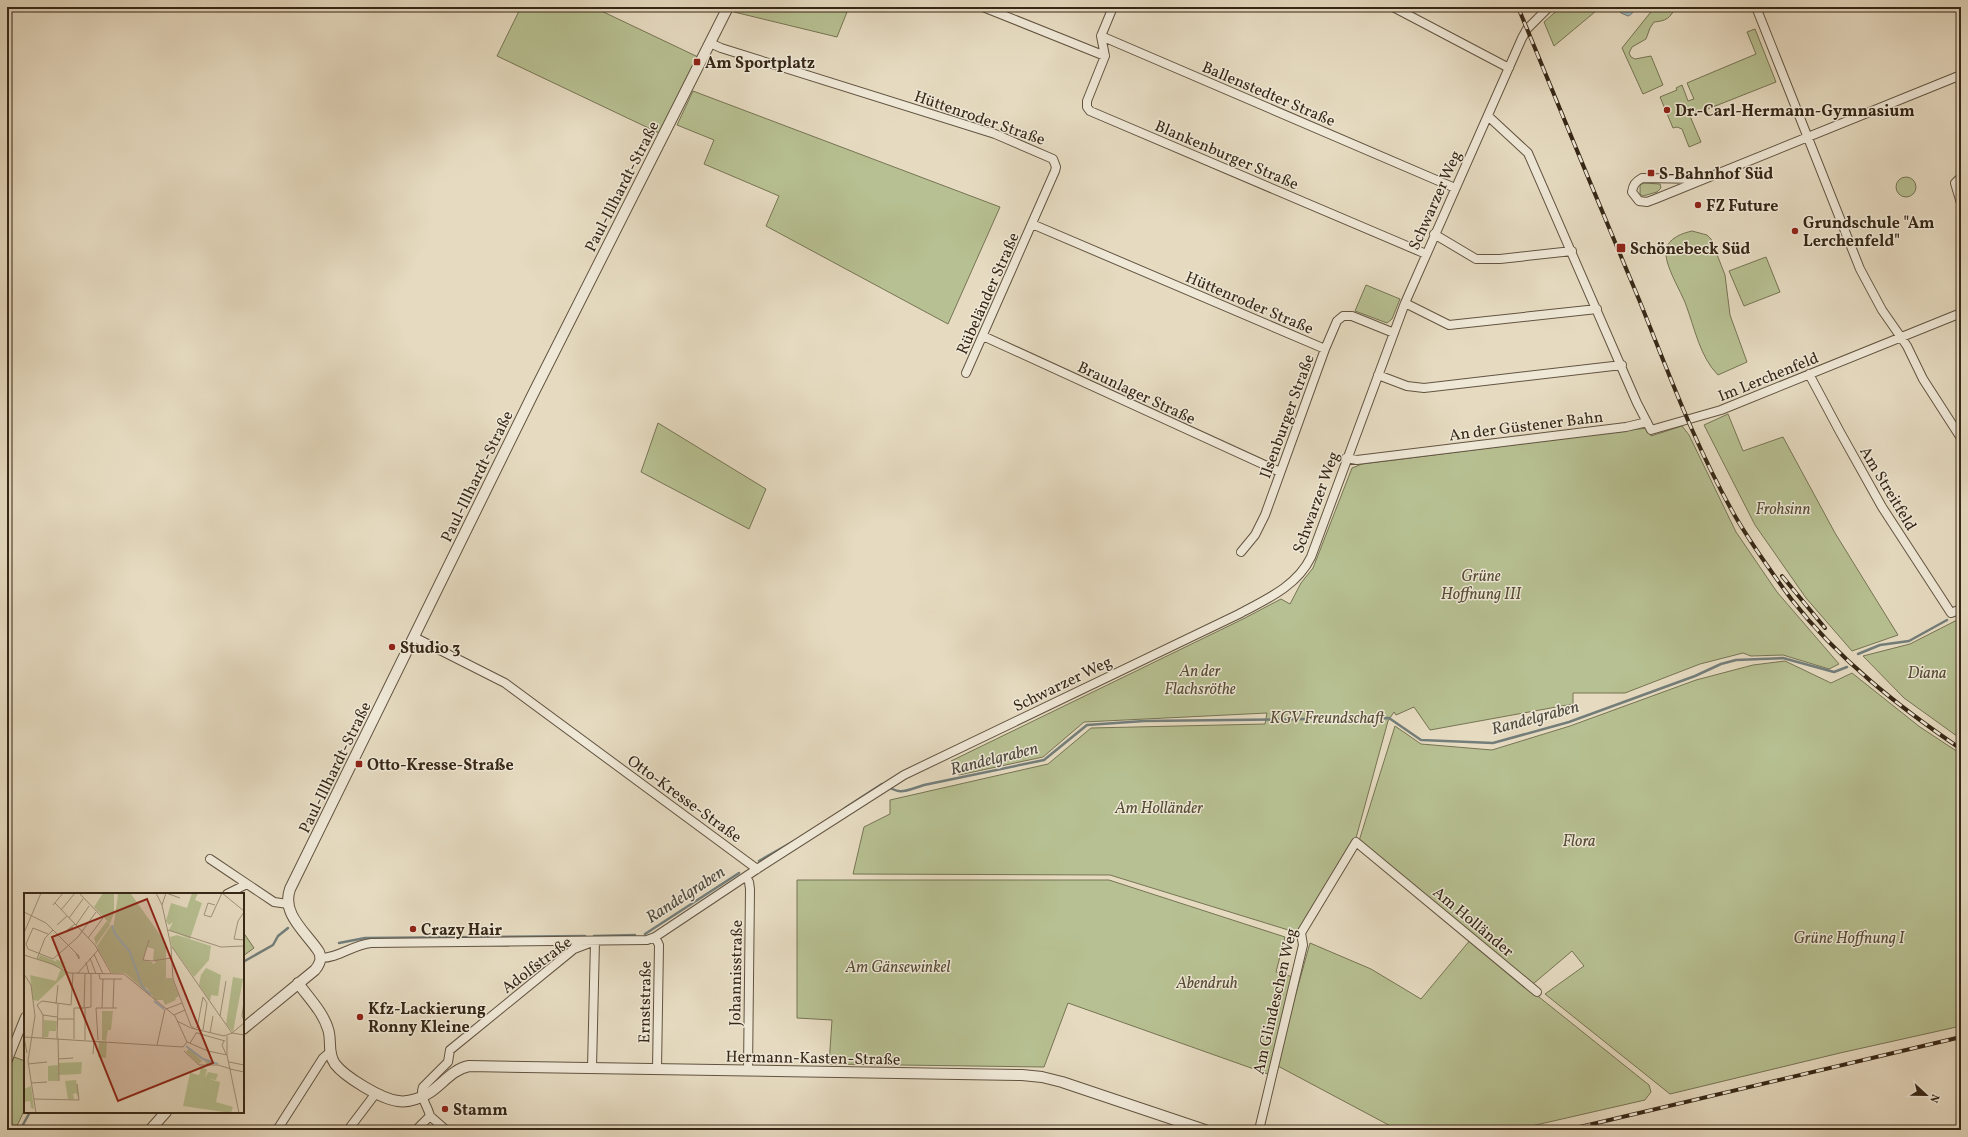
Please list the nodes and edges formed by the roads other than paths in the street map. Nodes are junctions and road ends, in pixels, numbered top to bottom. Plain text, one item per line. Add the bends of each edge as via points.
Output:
1 (983, 7) edge
2 (1113, 7) edge
3 (1393, 7) edge
4 (1549, 7) edge
5 (1756, 7) edge
6 (726, 8) edge
7 (1101, 36) junction
8 (710, 43) junction
9 (1105, 56) junction
10 (1509, 68) junction
11 (1961, 75) edge
12 (1488, 116) junction
13 (1808, 136) junction
14 (1961, 177) edge
15 (1702, 179) junction
16 (1455, 188) junction
17 (1961, 203) edge
18 (1032, 224) junction
19 (1434, 234) junction
20 (1572, 251) junction
21 (1426, 254) junction
22 (1405, 304) junction
23 (1598, 309) junction
24 (1961, 313) edge
25 (1394, 333) junction
26 (984, 336) junction
27 (1901, 337) junction
28 (1325, 349) junction
29 (1622, 365) junction
30 (966, 373) dead end
31 (1810, 374) junction
32 (1378, 375) junction
33 (1647, 422) junction
34 (1961, 438) edge
35 (1346, 458) junction
36 (1280, 472) junction
37 (1240, 552) dead end
38 (1961, 609) edge
39 (414, 637) junction
40 (1356, 842) joint
41 (210, 859) dead end
42 (756, 869) junction
43 (746, 877) junction
44 (247, 884) junction
45 (229, 893) edge
46 (288, 904) junction
47 (655, 937) junction
48 (594, 941) junction
49 (321, 958) junction
50 (298, 983) junction
51 (1537, 992) dead end
52 (24, 1019) edge
53 (244, 1028) edge
54 (330, 1052) junction
55 (7, 1062) edge
56 (448, 1062) junction
57 (592, 1068) junction
58 (657, 1069) junction
59 (456, 1071) junction
60 (748, 1071) junction
61 (376, 1093) junction
62 (422, 1097) junction
63 (165, 1113) edge
64 (430, 1116) junction
65 (150, 1130) edge
66 (276, 1130) edge
67 (348, 1130) edge
68 (416, 1130) edge
69 (446, 1130) edge
70 (1205, 1130) edge
71 (1259, 1130) edge

1 - 9 street
2 - 7 street
3 - 10 street
4 - 10 street, Schwarzer Weg via 1527,29
5 - 13 street
6 - 8 street, Paul-Illhardt-Straße
7 - 9 street
7 - 16 street, Ballenstedter Straße
8 - 18 street, Hüttenroder Straße via 1002,136 1049,156 1055,162 1055,171
8 - 39 street, Paul-Illhardt-Straße
9 - 21 street, Blankenburger Straße via 1087,101 1090,111
10 - 12 street, Schwarzer Weg
11 - 13 street
12 - 16 street, Schwarzer Weg
12 - 20 street via 1528,153
13 - 15 street
13 - 27 street via 1860,269 1882,310
14 - 17 street via 1955,183
15 - 15 street via 1642,178 1632,186 1632,192 1639,201 1647,202
16 - 19 street, Schwarzer Weg
18 - 26 street, Rübeländer Straße
18 - 28 street, Hüttenroder Straße
19 - 20 street via 1476,259 1500,260
19 - 21 street, Schwarzer Weg
20 - 23 street
21 - 22 street, Schwarzer Weg
22 - 23 street via 1449,325
22 - 25 street, Schwarzer Weg
23 - 29 street
24 - 27 street, Im Lerchenfeld
25 - 28 street, Ilsenburger Straße via 1352,316 1343,316 1337,322
25 - 32 street, Schwarzer Weg
26 - 30 street, Rübeländer Straße
26 - 36 street, Braunlager Straße
27 - 31 street, Im Lerchenfeld
27 - 34 street via 1923,379
28 - 36 street, Ilsenburger Straße
29 - 32 street via 1424,388 1407,386
29 - 33 street
31 - 33 street, Im Lerchenfeld via 1706,414 1651,430
31 - 38 street, Am Streitfeld via 1882,507 1951,613
32 - 35 street, Schwarzer Weg
33 - 35 street, An der Güstener Bahn via 1626,427 1357,460
35 - 42 street, Schwarzer Weg via 1311,557 1304,569 1287,586 1239,614 895,781
36 - 37 street, Ilsenburger Straße via 1265,515 1255,535
39 - 42 street, Otto-Kresse-Straße via 505,682
39 - 46 street, Paul-Illhardt-Straße via 290,889
40 - 51 street, Am Holländer
40 - 71 street, Am Glindeschen Weg via 1301,934 1302,945
41 - 44 street
42 - 43 street
43 - 47 street
43 - 60 street, Johannisstraße via 750,889
44 - 45 street
44 - 46 street via 274,902
46 - 49 street via 295,920
47 - 48 street via 638,942
47 - 58 street, Ernststraße via 659,945
48 - 49 street via 371,943 356,946 330,958
48 - 56 street, Adolfstraße via 574,948 458,1043 450,1050
48 - 57 street
49 - 50 street via 315,970
50 - 53 street
50 - 54 street via 328,1027
52 - 55 street
54 - 61 street via 335,1064 343,1072
54 - 66 street via 323,1058
56 - 59 street
56 - 62 street, Adolfstraße via 423,1087
57 - 58 street, Hermann-Kasten-Straße
57 - 59 street, Hermann-Kasten-Straße via 480,1066
58 - 60 street, Hermann-Kasten-Straße
59 - 62 street via 439,1087
60 - 70 street, Hermann-Kasten-Straße via 1037,1076
61 - 62 street via 397,1101
61 - 67 street
62 - 64 street
63 - 65 street
64 - 68 street
64 - 69 street

